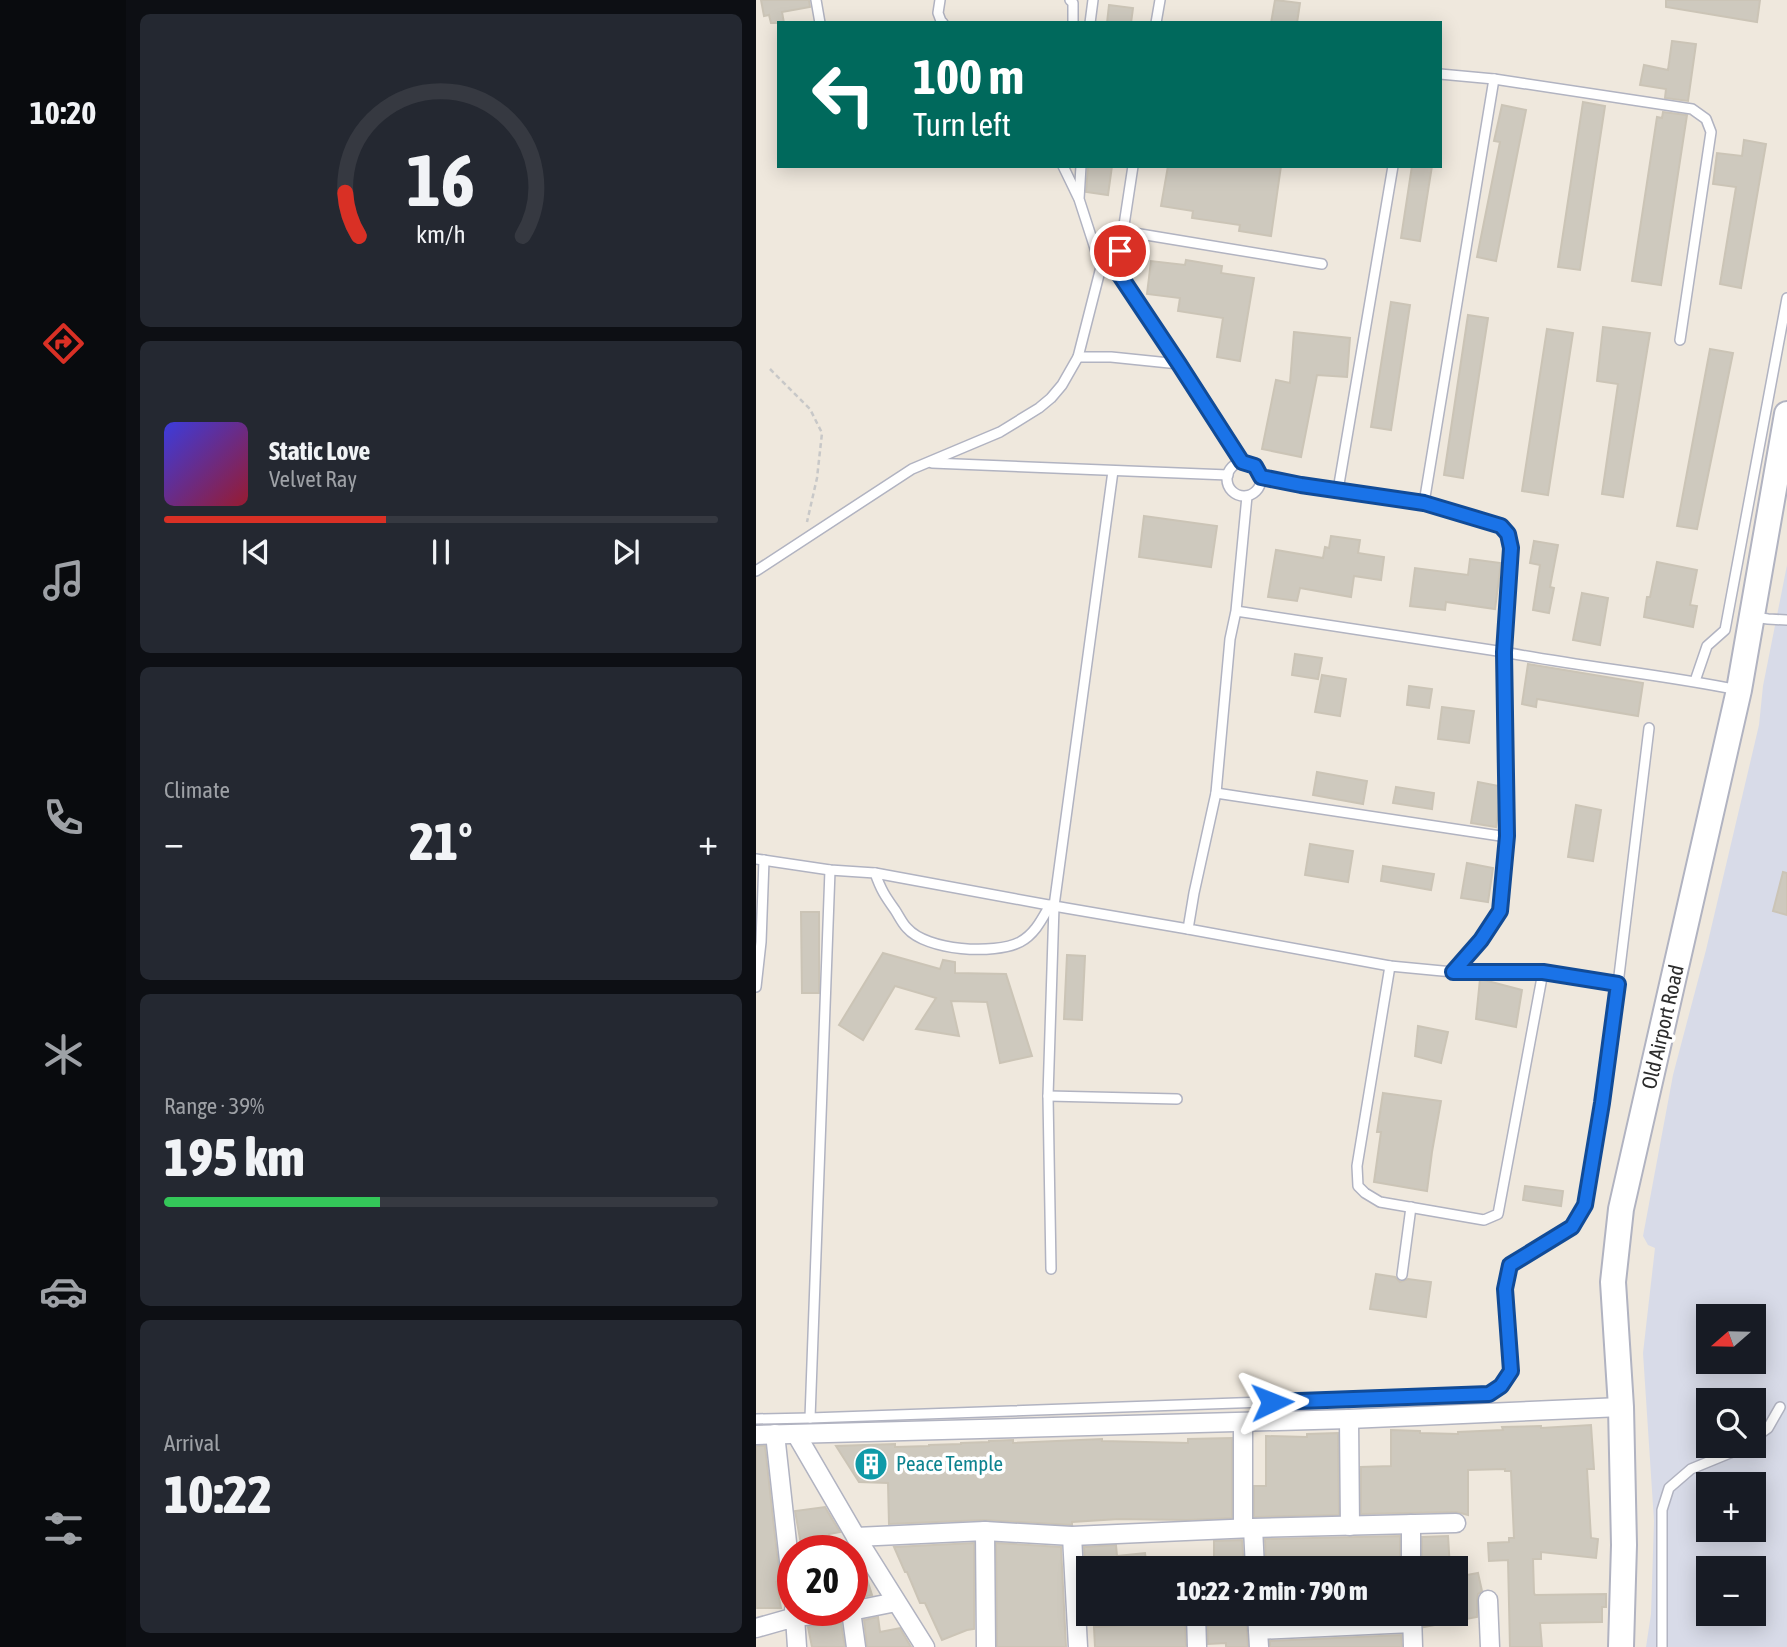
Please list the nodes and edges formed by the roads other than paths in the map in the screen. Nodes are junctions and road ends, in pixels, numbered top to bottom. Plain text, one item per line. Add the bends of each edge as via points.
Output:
1 (816, 0) edge
2 (940, 0) edge
3 (1070, 0) edge
4 (1093, 0) edge
5 (1160, 0) edge
6 (821, 21) edge
7 (941, 21) edge
8 (1073, 21) edge
9 (1090, 21) edge
10 (1156, 21) edge
11 (1442, 74) edge
12 (1494, 79) junction
13 (1064, 168) edge
14 (1081, 168) edge
15 (1133, 168) edge
16 (1393, 168) edge
17 (1079, 199) junction
18 (1122, 231) junction
19 (1322, 264) dead end
20 (1101, 267) junction
21 (1117, 271) junction
22 (1787, 298) edge
23 (1680, 340) dead end
24 (1078, 357) junction
25 (1179, 364) junction
26 (1787, 414) edge
27 (926, 462) junction
28 (1242, 462) junction
29 (1113, 471) junction
30 (1228, 475) junction
31 (1261, 477) junction
32 (1338, 490) junction
33 (1247, 496) junction
34 (1424, 503) junction
35 (756, 571) edge
36 (1236, 611) junction
37 (1751, 616) junction
38 (1787, 620) edge
39 (1504, 652) junction
40 (1695, 681) junction
41 (1739, 690) junction
42 (1649, 728) dead end
43 (1216, 793) junction
44 (1507, 836) junction
45 (760, 860) edge
46 (830, 870) junction
47 (875, 873) junction
48 (1052, 906) junction
49 (1188, 929) junction
50 (1390, 965) junction
51 (1453, 972) junction
52 (1543, 972) junction
53 (1618, 984) junction
54 (756, 987) edge
55 (1048, 1096) junction
56 (1177, 1099) dead end
57 (1411, 1207) junction
58 (1051, 1269) dead end
59 (1402, 1275) dead end
60 (1621, 1407) junction
61 (1780, 1407) dead end
62 (810, 1418) junction
63 (756, 1419) edge
64 (1349, 1419) junction
65 (1243, 1423) junction
66 (1766, 1429) edge
67 (775, 1434) junction
68 (796, 1434) junction
69 (756, 1435) edge
70 (1718, 1458) edge
71 (1456, 1523) dead end
72 (1410, 1524) junction
73 (1350, 1526) junction
74 (1247, 1528) junction
75 (985, 1531) junction
76 (786, 1535) edge
77 (855, 1535) edge
78 (868, 1536) edge
79 (1072, 1536) junction
80 (1253, 1556) edge
81 (1411, 1556) edge
82 (868, 1557) edge
83 (1076, 1566) edge
84 (1488, 1600) dead end
85 (895, 1602) junction
86 (868, 1608) edge
87 (777, 1620) edge
88 (796, 1626) edge
89 (853, 1626) edge
90 (1080, 1626) edge
91 (1196, 1626) edge
92 (1309, 1626) edge
93 (1412, 1626) edge
94 (756, 1628) edge
95 (1258, 1630) edge
96 (797, 1647) edge
97 (856, 1647) edge
98 (925, 1647) edge
99 (986, 1647) edge
100 (1078, 1647) edge
101 (1197, 1647) edge
102 (1413, 1647) edge
103 (1490, 1647) edge
104 (1621, 1647) edge
105 (1662, 1647) edge

1 - 6 lane
2 - 7 lane
3 - 8 lane
4 - 9 lane
5 - 10 lane
11 - 12 lane
12 - 23 lane via 1692,109 1706,119 1711,132
12 - 34 lane
13 - 17 lane
14 - 17 lane
15 - 18 lane
16 - 32 lane
17 - 20 lane
18 - 19 lane
18 - 21 lane
20 - 21 lane
20 - 24 lane
21 - 25 lane
22 - 40 lane via 1725,629 1707,646
24 - 25 lane
24 - 27 lane via 1062,385 1039,408 1000,432
25 - 28 lane
26 - 37 main road, Old Airport Road
27 - 29 lane
27 - 35 lane
28 - 30 lane
28 - 31 lane via 1255,466
29 - 30 lane
29 - 48 lane
30 - 33 lane via 1232,491
31 - 32 lane
31 - 33 lane via 1258,489
32 - 34 lane
33 - 36 lane
34 - 39 lane via 1501,526 1508,534
36 - 39 lane
36 - 43 lane
37 - 38 lane
37 - 41 main road, Old Airport Road
39 - 40 lane
39 - 44 lane
40 - 41 lane
41 - 60 main road, Old Airport Road via 1621,1209 1613,1282
42 - 53 lane
43 - 44 lane
43 - 49 lane
44 - 51 lane via 1500,911
45 - 46 lane
45 - 54 lane via 761,942
46 - 47 lane
46 - 62 lane
47 - 48 lane
47 - 48 lane via 883,895 908,930 942,946 1003,948 1037,929
48 - 49 lane
48 - 55 lane
49 - 50 lane
50 - 51 lane
50 - 57 lane via 1357,1176 1358,1186 1380,1202
51 - 52 lane
52 - 53 lane
52 - 57 lane via 1498,1213 1484,1220
53 - 62 lane via 1585,1205 1572,1227 1510,1265 1505,1289 1511,1371 1489,1394
55 - 56 lane
55 - 58 lane
57 - 59 lane
60 - 64 street
60 - 104 main road, Old Airport Road
61 - 66 lane
62 - 63 lane
64 - 65 street
64 - 73 street
65 - 68 street
65 - 74 street
67 - 68 street
67 - 69 street
67 - 76 street
68 - 77 street
70 - 105 lane via 1691,1469 1669,1488 1662,1510
71 - 72 street
72 - 73 street
72 - 81 street
73 - 74 street
74 - 79 street
74 - 80 street
75 - 78 street
75 - 79 street
75 - 99 street
79 - 83 street
82 - 85 street
84 - 103 street
85 - 86 street
85 - 98 street
87 - 94 street
88 - 96 street
89 - 97 street
90 - 100 street
91 - 101 street
92 - 95 street
93 - 102 street

